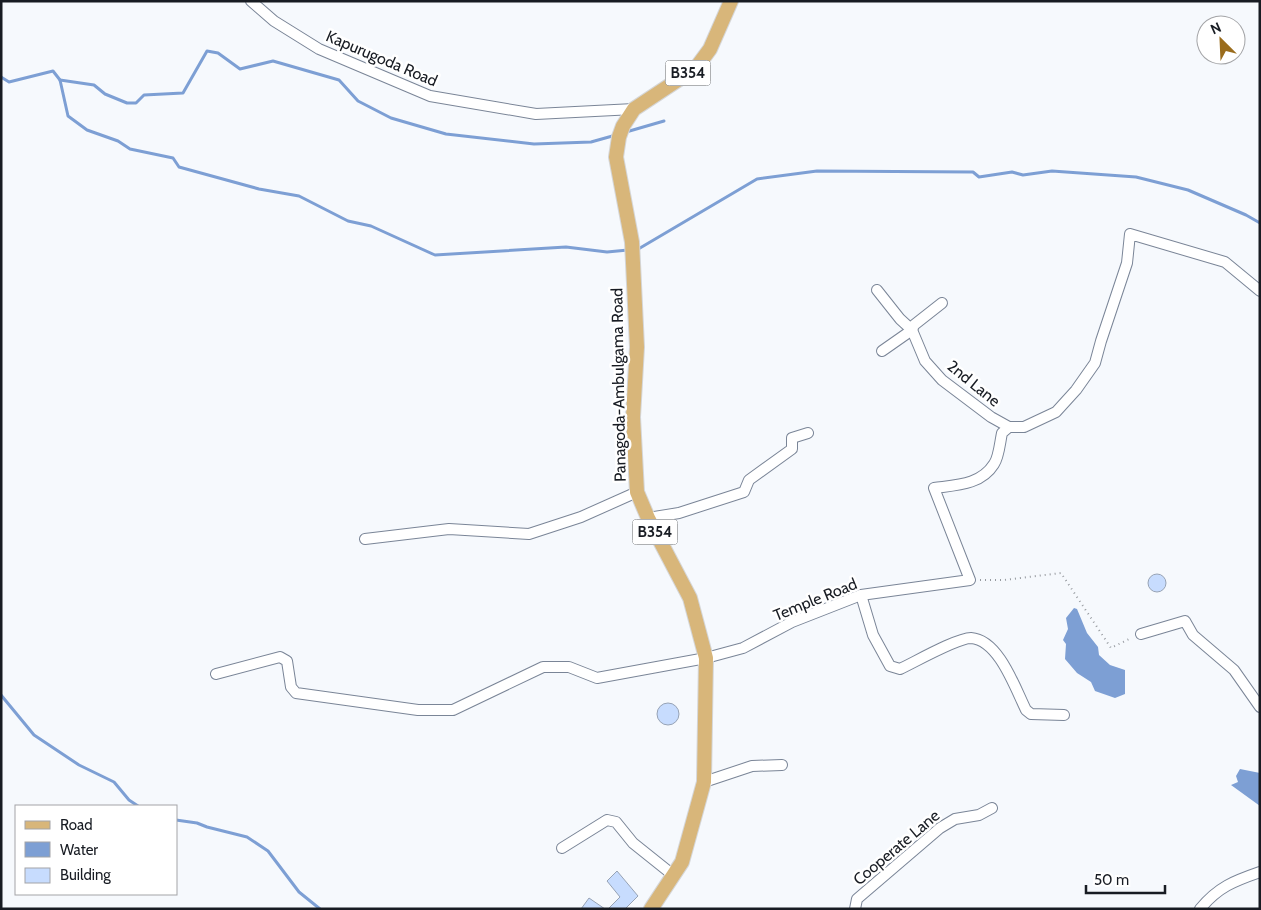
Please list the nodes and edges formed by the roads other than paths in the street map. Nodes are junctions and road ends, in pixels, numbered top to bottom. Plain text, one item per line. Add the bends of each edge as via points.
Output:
1 (251, 1) edge
2 (730, 1) edge
3 (634, 109) junction
4 (878, 290) dead end
5 (1260, 291) edge
6 (942, 303) dead end
7 (912, 330) junction
8 (882, 351) dead end
9 (1009, 427) junction
10 (808, 433) dead end
11 (637, 492) junction
12 (648, 518) junction
13 (365, 539) dead end
14 (861, 595) junction
15 (1141, 634) dead end
16 (706, 658) junction
17 (216, 674) dead end
18 (1260, 707) edge
19 (1064, 715) dead end
20 (782, 765) dead end
21 (704, 782) junction
22 (992, 808) dead end
23 (562, 848) dead end
24 (1260, 872) edge
25 (673, 876) junction
26 (651, 909) edge
27 (855, 909) edge
28 (1200, 909) edge

1 - 3 street, Kapurugoda Road via 274,21 319,49 430,96 536,114
2 - 3 main road, Panagoda-Ambulgama Road / B354 via 710,49 696,68
3 - 11 main road, Panagoda-Ambulgama Road / B354 via 621,132 616,157 632,242 637,347 633,417
4 - 7 street, 2nd Lane
5 - 9 street via 1225,262 1130,234 1127,263 1095,363 1056,412 1024,427
6 - 7 street
7 - 8 street
7 - 9 street, 2nd Lane via 926,361 942,380
9 - 14 street, Temple Road via 1002,433 995,463 981,477 968,484 934,488 970,580
10 - 12 street via 792,438 792,449 749,480 744,492 679,513
11 - 12 main road, Panagoda-Ambulgama Road / B354
11 - 13 street via 581,517 529,534 449,529
12 - 16 main road, Panagoda-Ambulgama Road / B354 via 690,598
14 - 16 street, Temple Road via 792,622 743,648
14 - 19 street via 873,635 890,666 900,669 971,638 986,644 1000,659 1026,710 1031,714
15 - 18 street via 1185,622 1193,635 1234,670
16 - 17 street, Temple Road via 597,678 569,667 543,667 453,710 418,710 296,693 291,687 288,661 280,657
16 - 21 main road, Panagoda-Ambulgama Road / B354
20 - 21 street via 752,766
21 - 25 main road, Panagoda-Ambulgama Road / B354 via 682,862
22 - 27 street, Cooperate Lane via 979,815 954,819 940,828 857,899
23 - 25 street via 607,820 616,822 633,842
24 - 28 street via 1233,881 1212,895
25 - 26 main road, Panagoda-Ambulgama Road / B354

